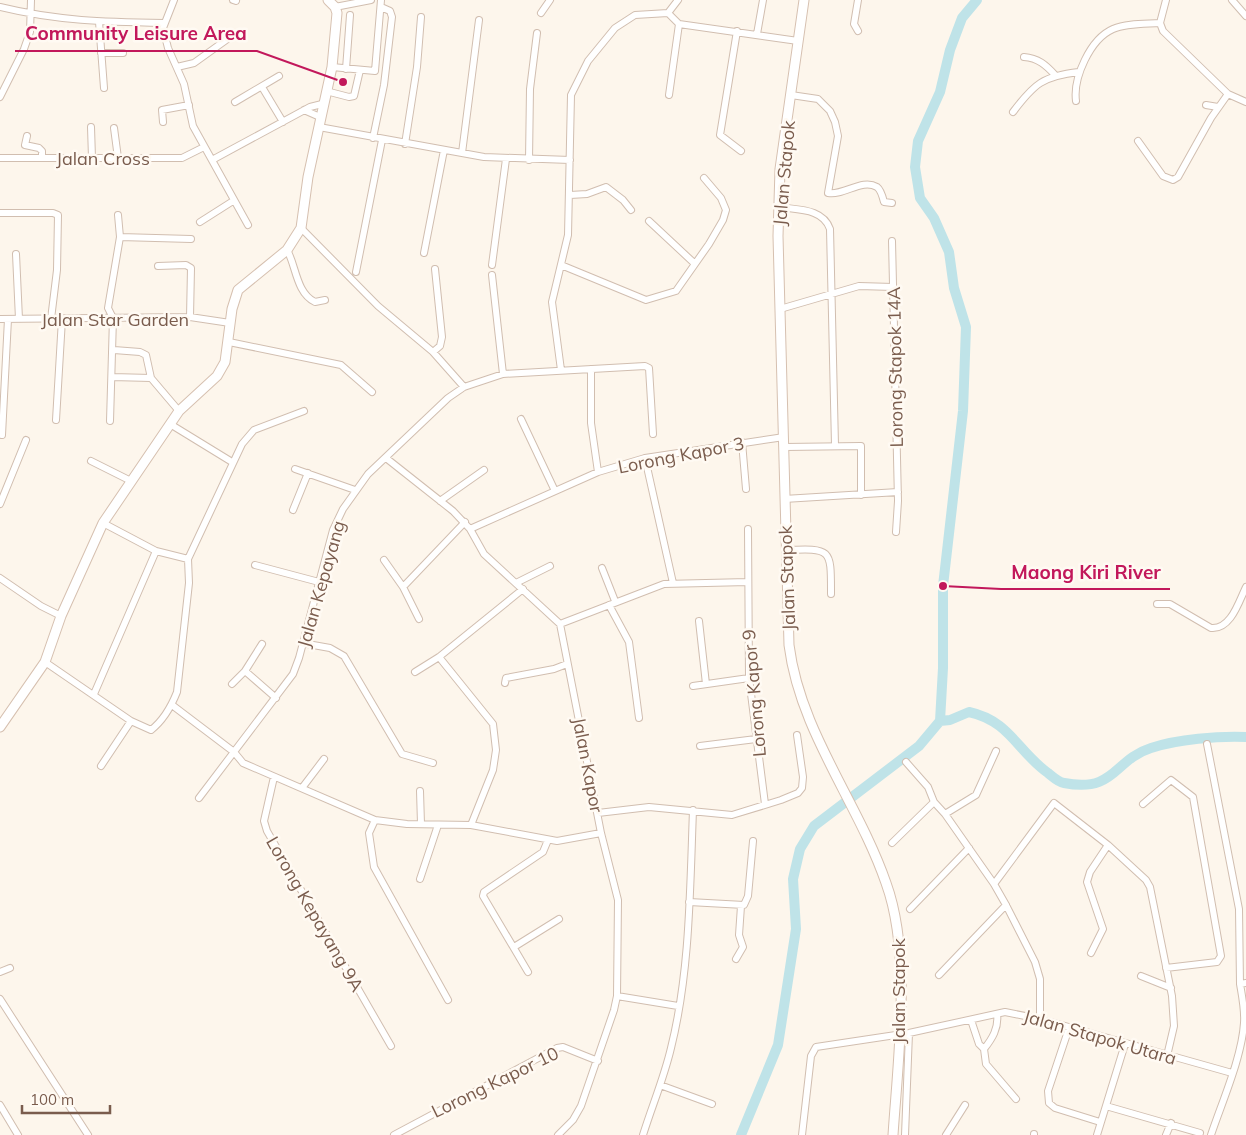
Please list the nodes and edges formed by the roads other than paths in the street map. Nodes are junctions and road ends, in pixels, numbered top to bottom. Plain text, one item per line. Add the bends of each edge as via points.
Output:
1 (31, 0) edge
2 (174, 0) edge
3 (371, 0) edge
4 (550, 0) edge
5 (678, 0) edge
6 (763, 0) edge
7 (804, 0) edge
8 (858, 0) edge
9 (1166, 0) edge
10 (1232, 0) edge
11 (331, 3) edge
12 (381, 4) edge
13 (0, 7) edge
14 (541, 13) dead end
15 (668, 13) junction
16 (30, 14) junction
17 (350, 15) dead end
18 (1246, 16) edge
19 (421, 17) dead end
20 (479, 20) dead end
21 (99, 22) junction
22 (164, 22) junction
23 (1160, 23) junction
24 (679, 24) junction
25 (737, 31) junction
26 (858, 31) dead end
27 (537, 33) dead end
28 (757, 34) junction
29 (233, 35) dead end
30 (798, 41) junction
31 (101, 52) junction
32 (122, 53) dead end
33 (1024, 57) dead end
34 (178, 67) junction
35 (332, 67) junction
36 (346, 69) junction
37 (360, 70) junction
38 (375, 72) junction
39 (1078, 72) junction
40 (385, 73) junction
41 (1055, 75) junction
42 (279, 76) dead end
43 (262, 87) junction
44 (104, 88) dead end
45 (326, 91) junction
46 (1228, 94) junction
47 (669, 95) dead end
48 (791, 95) junction
49 (0, 97) edge
50 (1076, 101) dead end
51 (235, 102) dead end
52 (1246, 102) edge
53 (322, 104) junction
54 (1206, 105) dead end
55 (189, 106) junction
56 (1218, 107) junction
57 (304, 110) junction
58 (1013, 112) dead end
59 (163, 122) dead end
60 (282, 122) junction
61 (319, 122) junction
62 (91, 127) dead end
63 (114, 128) dead end
64 (27, 136) dead end
65 (373, 138) junction
66 (382, 140) junction
67 (1138, 141) dead end
68 (405, 144) junction
69 (204, 147) junction
70 (444, 150) junction
71 (741, 151) dead end
72 (462, 153) junction
73 (0, 158) edge
74 (42, 158) junction
75 (92, 158) junction
76 (118, 158) junction
77 (212, 160) junction
78 (506, 160) junction
79 (529, 160) junction
80 (570, 160) junction
81 (704, 178) dead end
82 (570, 195) junction
83 (233, 201) junction
84 (892, 203) dead end
85 (779, 207) junction
86 (631, 210) dead end
87 (0, 214) edge
88 (118, 215) dead end
89 (649, 221) dead end
90 (200, 222) dead end
91 (248, 225) dead end
92 (301, 228) junction
93 (120, 237) junction
94 (191, 239) dead end
95 (892, 241) dead end
96 (287, 250) junction
97 (424, 253) dead end
98 (16, 254) dead end
99 (694, 263) junction
100 (492, 265) dead end
101 (561, 265) junction
102 (158, 266) dead end
103 (435, 269) dead end
104 (356, 272) dead end
105 (492, 275) dead end
106 (893, 287) junction
107 (832, 296) junction
108 (325, 300) dead end
109 (780, 309) junction
110 (190, 317) junction
111 (113, 318) junction
112 (0, 319) edge
113 (8, 319) junction
114 (19, 319) junction
115 (51, 319) junction
116 (62, 319) junction
117 (230, 323) junction
118 (229, 342) junction
119 (114, 350) junction
120 (433, 352) junction
121 (591, 369) junction
122 (561, 370) junction
123 (503, 374) junction
124 (112, 377) junction
125 (151, 378) junction
126 (464, 387) junction
127 (372, 392) dead end
128 (179, 411) junction
129 (304, 411) dead end
130 (521, 419) dead end
131 (56, 420) dead end
132 (110, 421) dead end
133 (170, 424) junction
134 (652, 434) dead end
135 (2, 435) dead end
136 (26, 440) dead end
137 (742, 442) junction
138 (784, 442) junction
139 (835, 445) junction
140 (386, 458) junction
141 (645, 458) junction
142 (91, 461) dead end
143 (232, 462) junction
144 (295, 469) dead end
145 (484, 470) dead end
146 (598, 472) junction
147 (308, 473) junction
148 (131, 481) junction
149 (746, 489) dead end
150 (355, 490) junction
151 (555, 491) junction
152 (898, 492) junction
153 (861, 495) junction
154 (784, 499) junction
155 (440, 500) junction
156 (0, 504) edge
157 (292, 510) dead end
158 (465, 522) junction
159 (103, 524) junction
160 (470, 529) junction
161 (748, 529) dead end
162 (896, 532) dead end
163 (786, 550) junction
164 (156, 551) junction
165 (188, 560) junction
166 (384, 560) dead end
167 (255, 565) dead end
168 (550, 566) dead end
169 (602, 568) dead end
170 (0, 578) edge
171 (319, 582) junction
172 (748, 582) junction
173 (516, 583) junction
174 (673, 583) junction
175 (403, 587) junction
176 (1246, 587) edge
177 (523, 589) junction
178 (831, 594) dead end
179 (616, 601) junction
180 (1157, 604) dead end
181 (609, 605) junction
182 (61, 616) junction
183 (419, 619) dead end
184 (699, 621) dead end
185 (560, 624) junction
186 (302, 643) junction
187 (262, 644) dead end
188 (439, 657) junction
189 (45, 662) junction
190 (568, 664) junction
191 (245, 672) junction
192 (415, 672) dead end
193 (749, 678) junction
194 (505, 683) dead end
195 (232, 684) dead end
196 (706, 684) junction
197 (693, 686) dead end
198 (94, 694) junction
199 (276, 698) junction
200 (172, 705) junction
201 (639, 718) dead end
202 (131, 721) junction
203 (2, 726) edge
204 (797, 735) dead end
205 (756, 739) junction
206 (1207, 744) dead end
207 (700, 746) dead end
208 (996, 751) dead end
209 (234, 752) junction
210 (324, 760) dead end
211 (906, 762) dead end
212 (433, 763) dead end
213 (101, 766) dead end
214 (274, 777) junction
215 (302, 788) junction
216 (420, 792) dead end
217 (199, 798) dead end
218 (934, 802) junction
219 (765, 804) junction
220 (1143, 804) dead end
221 (693, 810) junction
222 (598, 813) junction
223 (945, 814) junction
224 (376, 820) junction
225 (421, 824) junction
226 (438, 825) junction
227 (471, 825) junction
228 (601, 833) junction
229 (548, 840) junction
230 (753, 841) dead end
231 (892, 843) dead end
232 (1108, 845) junction
233 (969, 848) junction
234 (420, 879) dead end
235 (994, 884) junction
236 (689, 902) junction
237 (1006, 905) junction
238 (741, 906) junction
239 (910, 909) dead end
240 (559, 919) dead end
241 (1243, 924) edge
242 (514, 947) junction
243 (1091, 954) dead end
244 (736, 959) dead end
245 (10, 968) dead end
246 (1166, 968) junction
247 (0, 972) edge
248 (528, 972) dead end
249 (939, 976) dead end
250 (1142, 976) dead end
251 (1243, 983) edge
252 (1171, 988) junction
253 (617, 996) junction
254 (0, 999) edge
255 (448, 1000) dead end
256 (678, 1006) junction
257 (997, 1014) junction
258 (1040, 1019) junction
259 (971, 1020) junction
260 (1069, 1028) junction
261 (909, 1033) junction
262 (899, 1035) junction
263 (1244, 1036) edge
264 (1125, 1044) junction
265 (391, 1046) dead end
266 (984, 1049) junction
267 (1167, 1056) junction
268 (598, 1061) junction
269 (1232, 1073) junction
270 (660, 1085) junction
271 (1016, 1099) dead end
272 (712, 1104) dead end
273 (965, 1105) dead end
274 (0, 1106) edge
275 (1106, 1106) junction
276 (1100, 1122) junction
277 (1170, 1123) junction
278 (1200, 1133) dead end
279 (18, 1135) edge
280 (88, 1135) edge
281 (394, 1135) edge
282 (558, 1135) edge
283 (643, 1135) edge
284 (802, 1135) edge
285 (893, 1135) edge
286 (904, 1135) edge
287 (946, 1135) edge
288 (1097, 1135) edge
289 (1166, 1135) edge
290 (1211, 1135) edge

1 - 16 street
2 - 22 street
3 - 11 street
4 - 14 street
5 - 15 street
6 - 28 street
7 - 30 main road, Jalan Stapok
8 - 26 street via 854,24
9 - 23 street
10 - 18 street
11 - 35 main road via 337,13
12 - 38 street
12 - 40 street via 392,17
13 - 16 street
15 - 24 street
15 - 80 street via 634,15 615,28 588,61 571,95
16 - 21 street
16 - 49 street via 30,32 24,49
17 - 36 street
19 - 68 street
20 - 72 street
21 - 22 street
21 - 31 street
22 - 34 street via 168,48
23 - 39 street via 1130,25 1102,36
23 - 46 street via 1167,35
24 - 25 street
24 - 47 street
25 - 28 street
25 - 71 street via 720,135
27 - 79 street via 530,89
28 - 30 street
29 - 34 street via 194,62
30 - 48 main road, Jalan Stapok
31 - 32 street
31 - 44 street
33 - 41 street via 1040,61
34 - 55 street
35 - 36 street
35 - 45 main road
36 - 37 street
37 - 38 street
37 - 45 street via 354,96
38 - 40 street
39 - 41 street
39 - 50 street
40 - 65 street
41 - 58 street via 1033,88
42 - 43 street
43 - 51 street
43 - 60 street
45 - 53 main road
46 - 52 street
46 - 56 street
48 - 84 street via 818,99 830,111 835,122 838,136 828,193 839,194 862,186 875,187 884,202
48 - 85 main road, Jalan Stapok via 780,169
53 - 57 street
53 - 61 main road
54 - 56 street
55 - 59 street via 162,110
55 - 69 street via 193,126
56 - 67 street via 1186,164 1173,180 1163,176
57 - 60 street
57 - 61 street
60 - 77 street
61 - 65 street
61 - 92 main road
62 - 75 street
63 - 76 street
64 - 74 street via 26,146 39,148
65 - 66 street
66 - 68 street
66 - 104 street
68 - 70 street
69 - 76 street, Jalan Cross via 182,158
69 - 77 street
70 - 72 street
70 - 97 street
72 - 78 street
73 - 74 street, Jalan Cross
74 - 75 street, Jalan Cross
75 - 76 street, Jalan Cross
77 - 83 street
78 - 79 street
78 - 100 street
79 - 80 street
80 - 82 street
81 - 99 street via 721,198 726,210 709,244
82 - 86 street via 587,194 606,187
82 - 101 street via 568,235
83 - 90 street
83 - 91 street
85 - 107 street via 819,214 827,221
85 - 109 main road, Jalan Stapok
87 - 115 street via 58,215 57,270
88 - 93 street
89 - 99 street
92 - 96 main road
92 - 120 street via 378,306
93 - 94 street
93 - 111 street via 108,297 108,308
95 - 106 street, Lorong Stapok 14A
96 - 108 street via 309,298 315,302
96 - 117 main road via 238,290
98 - 114 street
99 - 101 street via 693,270 680,288 646,300
101 - 122 street via 552,302
102 - 110 street via 186,265 191,268
103 - 120 street via 442,337 440,346
105 - 123 street
106 - 107 street via 859,286
106 - 152 street, Lorong Stapok 14A
107 - 109 street
107 - 139 street
109 - 138 main road, Jalan Stapok
110 - 111 street, Jalan Star Garden
110 - 117 street, Jalan Star Garden
111 - 116 street, Jalan Star Garden
111 - 119 street
112 - 113 street, Jalan Star Garden
113 - 114 street, Jalan Star Garden
113 - 135 street
114 - 115 street, Jalan Star Garden
115 - 116 street, Jalan Star Garden
116 - 131 street
117 - 118 main road
118 - 127 street via 341,365
118 - 128 main road via 225,362 217,376
119 - 124 street
119 - 125 street via 146,355
120 - 126 street
121 - 122 street, Jalan Kepayang
121 - 134 street, Jalan Kepayang via 650,368
121 - 146 street via 591,423
122 - 123 street, Jalan Kepayang
123 - 126 street, Jalan Kepayang
124 - 125 street
124 - 132 street
125 - 128 street
126 - 140 street, Jalan Kepayang via 448,398
128 - 133 main road
129 - 143 street via 254,430
130 - 151 street
133 - 143 street
133 - 148 main road
136 - 156 street
137 - 138 street, Lorong Kapor 3
137 - 141 street, Lorong Kapor 3
137 - 149 street
138 - 139 street, Lorong Kapor 3
138 - 154 main road, Jalan Stapok
139 - 153 street, Lorong Kapor 3 via 861,446
140 - 150 street, Jalan Kepayang
140 - 155 street
141 - 146 street, Lorong Kapor 3
141 - 174 street
142 - 148 street
143 - 165 street
144 - 147 street
145 - 155 street
146 - 151 street, Lorong Kapor 3
147 - 150 street
147 - 157 street
148 - 159 main road
150 - 171 street, Jalan Kepayang via 333,530
151 - 160 street, Lorong Kapor 3
152 - 153 street
152 - 162 street, Lorong Stapok 14A
153 - 154 street
154 - 163 main road, Jalan Stapok
155 - 158 street
158 - 160 street
158 - 175 street
159 - 164 street
159 - 182 main road
160 - 173 street via 484,554
161 - 172 street, Lorong Kapor 9
163 - 178 street via 814,548 828,556 831,562
163 - 262 main road, Jalan Stapok via 790,657 804,705 816,736 862,825 887,884 896,921 901,962
164 - 165 street
164 - 198 street
165 - 200 street via 181,667
166 - 175 street
167 - 171 street
168 - 173 street
169 - 179 street
170 - 182 street
171 - 186 street, Jalan Kepayang
172 - 174 street
172 - 193 street, Lorong Kapor 9
173 - 177 street
174 - 179 street
175 - 183 street
176 - 180 street via 1228,622 1216,628 1170,604
177 - 185 street
177 - 188 street
179 - 181 street
181 - 185 street
181 - 201 street via 629,642
182 - 189 main road
184 - 196 street
185 - 190 street, Jalan Kapor
186 - 199 street, Jalan Kepayang via 293,674
186 - 212 street via 330,648 344,656 402,754
187 - 191 street
188 - 192 street
188 - 227 street via 493,724 496,750 493,770
189 - 198 street
189 - 203 main road
190 - 194 street via 506,678
190 - 222 street, Jalan Kapor
191 - 195 street
191 - 199 street
193 - 196 street
193 - 205 street, Lorong Kapor 9
196 - 197 street
198 - 202 street
199 - 209 street, Jalan Kepayang
200 - 202 street via 151,730
200 - 209 street
202 - 213 street
204 - 219 street via 803,777 801,791
205 - 207 street
205 - 219 street, Lorong Kapor 9
206 - 241 street
208 - 223 street via 976,795
209 - 214 street via 243,763
209 - 217 street, Jalan Kepayang
210 - 215 street
211 - 218 street via 928,787
214 - 215 street
214 - 265 street, Lorong Kepayang 9A via 264,821 267,831
215 - 224 street
216 - 225 street
218 - 223 street
218 - 231 street
219 - 221 street via 732,815
220 - 246 street via 1170,780 1193,797 1221,956 1217,962
221 - 222 street via 649,807
221 - 236 street
222 - 228 street, Jalan Kapor
223 - 233 street
224 - 225 street
224 - 255 street via 369,834 374,867
225 - 226 street
226 - 227 street
226 - 234 street
227 - 229 street
228 - 229 street
228 - 253 street, Jalan Kapor via 618,900
229 - 242 street via 543,852 484,892 483,896
230 - 238 street via 748,896
232 - 235 street via 1054,803
232 - 243 street via 1087,882 1103,929
232 - 246 street via 1150,887
233 - 235 street
233 - 239 street
235 - 237 street
236 - 238 street
236 - 256 street via 688,941
237 - 249 street
237 - 258 street via 1040,979
238 - 244 street via 739,935 743,947
240 - 242 street
241 - 251 street
242 - 248 street
245 - 247 street
246 - 252 street
250 - 252 street
251 - 263 street
252 - 267 street via 1174,1026
253 - 256 street
253 - 268 street, Jalan Kapor
254 - 280 street
256 - 270 street via 671,1049
257 - 258 street, Jalan Stapok Utara via 1006,1012
257 - 259 street, Jalan Stapok Utara
257 - 266 street via 992,1040
258 - 260 street, Jalan Stapok Utara
259 - 261 street, Jalan Stapok Utara
259 - 266 street via 978,1044
260 - 264 street, Jalan Stapok Utara
260 - 276 street via 1048,1091 1049,1103 1054,1108
261 - 262 street, Jalan Stapok Utara
261 - 286 street
262 - 284 street, Jalan Stapok Utara via 816,1047
262 - 285 main road, Jalan Stapok
263 - 269 street
264 - 267 street, Jalan Stapok Utara
264 - 275 street
266 - 271 street via 984,1061
267 - 269 street, Jalan Stapok Utara
268 - 281 street, Lorong Kapor 10 via 563,1047 557,1048
268 - 282 street, Jalan Kapor via 581,1106
269 - 290 street
270 - 272 street
270 - 283 street
273 - 287 street
274 - 279 street
275 - 276 street
275 - 277 street
276 - 288 street
277 - 278 street
277 - 289 street
285 - 286 street

